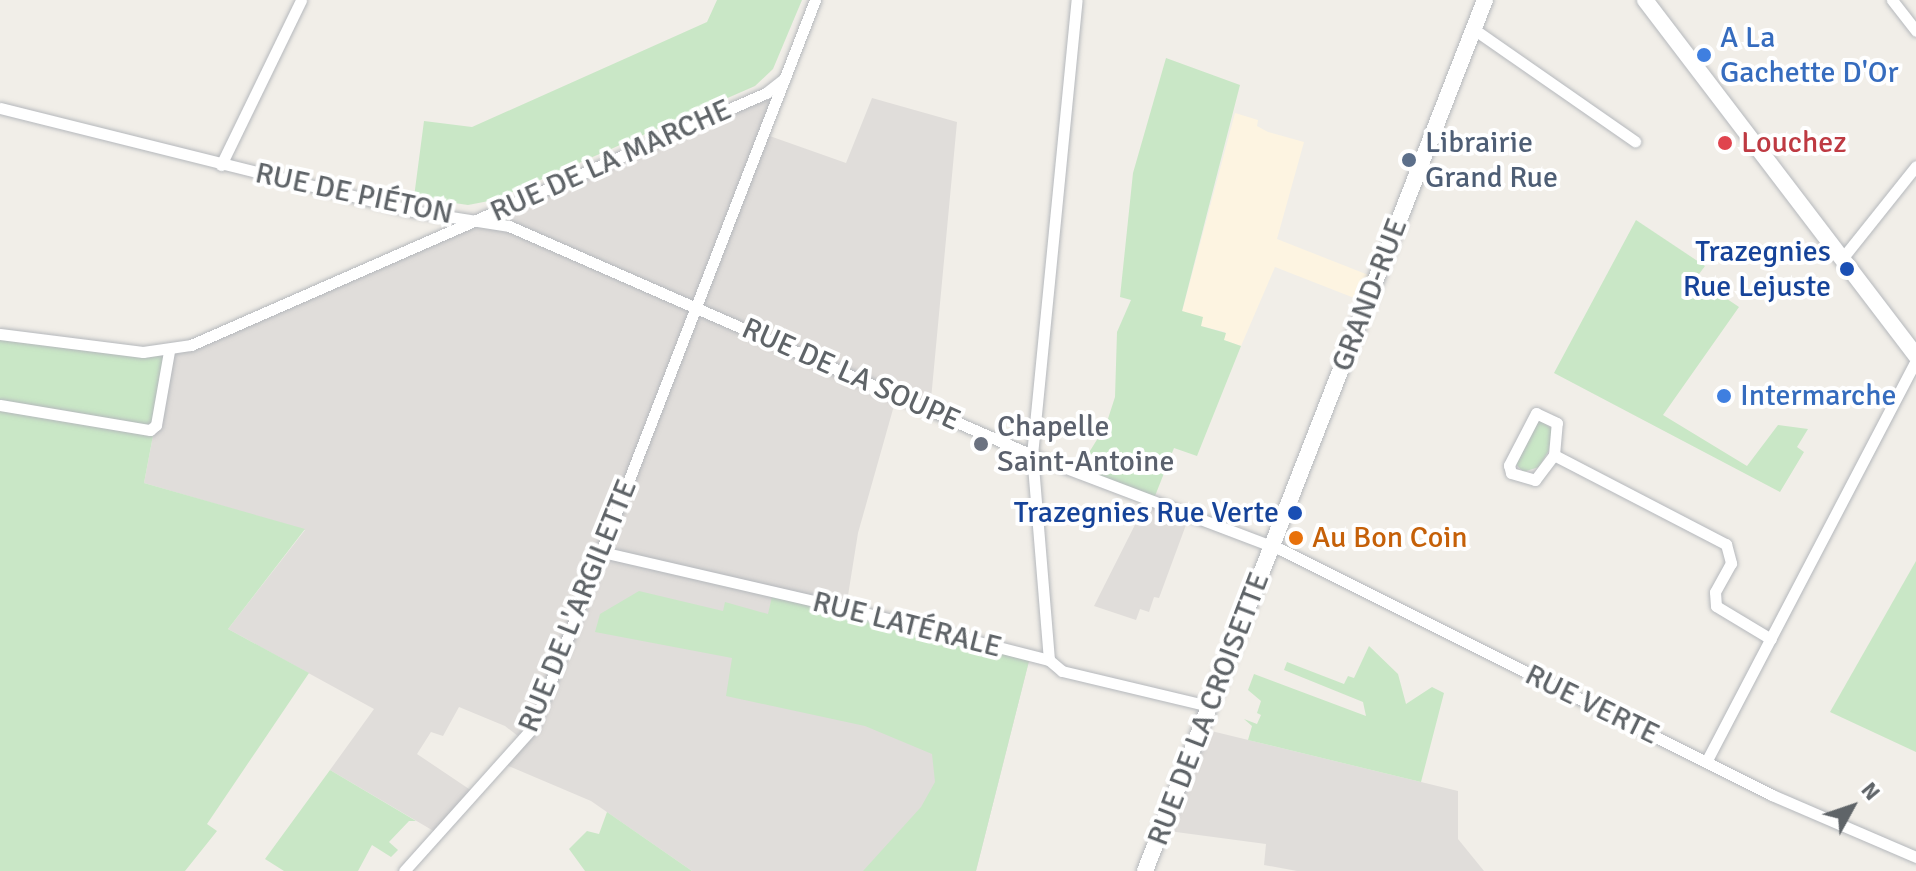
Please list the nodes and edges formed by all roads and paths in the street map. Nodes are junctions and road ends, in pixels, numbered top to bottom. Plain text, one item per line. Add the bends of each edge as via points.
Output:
1 (301, 0) edge
2 (815, 0) edge
3 (1077, 0) edge
4 (1645, 0) edge
5 (1892, 0) edge
6 (1484, 1) edge
7 (1475, 30) junction
8 (1916, 31) edge
9 (784, 79) junction
10 (0, 108) edge
11 (1635, 141) dead end
12 (221, 165) junction
13 (1916, 166) edge
14 (478, 219) junction
15 (1841, 260) junction
16 (698, 306) junction
17 (0, 334) edge
18 (169, 351) junction
19 (1916, 358) edge
20 (0, 405) edge
21 (1032, 455) junction
22 (1554, 455) junction
23 (1272, 546) junction
24 (602, 552) junction
25 (1771, 639) junction
26 (1049, 660) junction
27 (1209, 706) junction
28 (1706, 762) junction
29 (1916, 857) edge
30 (404, 871) edge
31 (1145, 871) edge

1 - 12 street
2 - 9 street, RUE DE L'ARGILETTE
3 - 21 street
4 - 15 main road
5 - 8 street
6 - 7 main road, GRAND-RUE
7 - 11 street
7 - 23 main road, GRAND-RUE
9 - 14 street, RUE DE LA MARCHE via 766,93
9 - 16 street, RUE DE L'ARGILETTE
10 - 12 street, RUE DE PIÉTON
12 - 14 street, RUE DE PIÉTON via 413,211
13 - 15 street
14 - 16 street, RUE DE PIÉTON via 509,226
14 - 18 street, RUE DE LA MARCHE
15 - 19 main road
16 - 21 street, RUE DE LA SOUPE
16 - 24 street, RUE DE L'ARGILETTE
17 - 18 street, RUE DE LA MARCHE
18 - 20 street via 156,425 150,430
19 - 25 street
21 - 23 street, RUE DE LA SOUPE
21 - 26 street
22 - 22 street via 1535,480 1511,473 1509,465 1536,413 1557,423
22 - 25 street via 1726,544 1731,563 1715,592 1716,606
23 - 27 main road, RUE DE LA CROISETTE
23 - 28 street, RUE VERTE
24 - 26 street, RUE LATÉRALE
24 - 30 street, RUE DE L'ARGILETTE via 533,727
25 - 28 street
26 - 27 street, RUE LATÉRALE via 1062,671
27 - 31 main road, RUE DE LA CROISETTE
28 - 29 street, RUE VERTE

